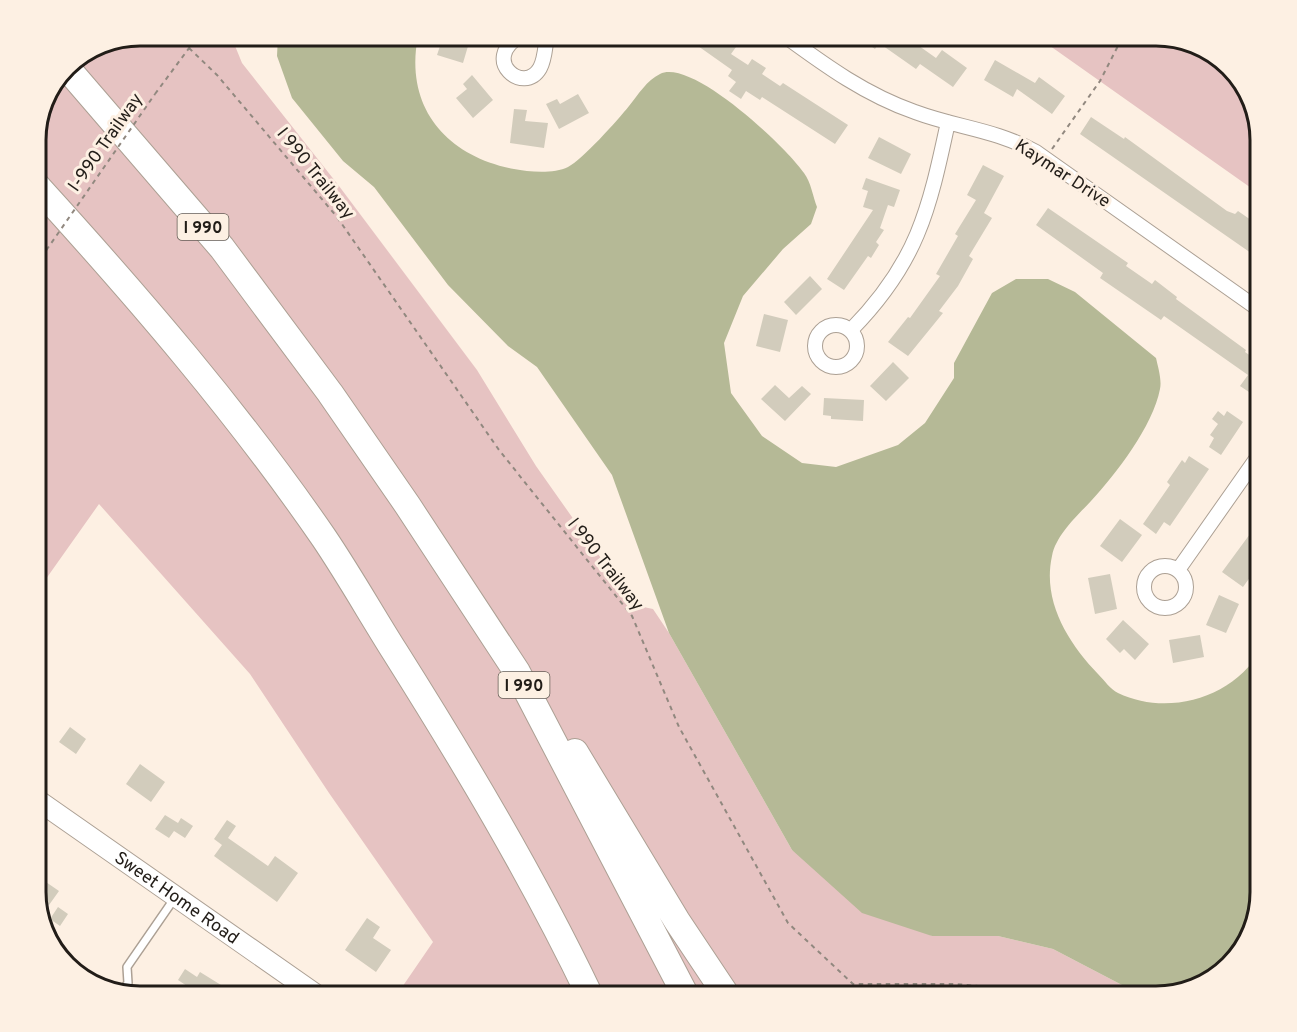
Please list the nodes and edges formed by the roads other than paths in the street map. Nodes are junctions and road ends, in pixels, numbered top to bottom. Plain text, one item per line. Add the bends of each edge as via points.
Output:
1 (509, 46) edge
2 (545, 46) edge
3 (798, 46) edge
4 (73, 75) edge
5 (948, 122) junction
6 (47, 197) edge
7 (1250, 303) edge
8 (851, 330) dead end
9 (1250, 468) edge
10 (1178, 570) dead end
11 (517, 672) junction
12 (47, 807) edge
13 (176, 897) junction
14 (127, 985) edge
15 (304, 986) edge
16 (585, 986) edge
17 (681, 986) edge
18 (720, 986) edge

1 - 2 street via 504,63 511,74 523,78 540,69
3 - 5 street, Kaymar Drive via 856,86 906,109
4 - 11 highway, I 990 via 222,248 324,384
5 - 7 street, Kaymar Drive via 999,134 1046,158
5 - 8 street via 931,200 910,252 880,300
6 - 16 highway via 119,276 217,397 323,538 447,733 555,924
9 - 10 street
11 - 17 highway, I 990
11 - 18 highway via 583,763
12 - 13 main road, Sweet Home Road
13 - 14 lane via 127,967
13 - 15 main road, Sweet Home Road

